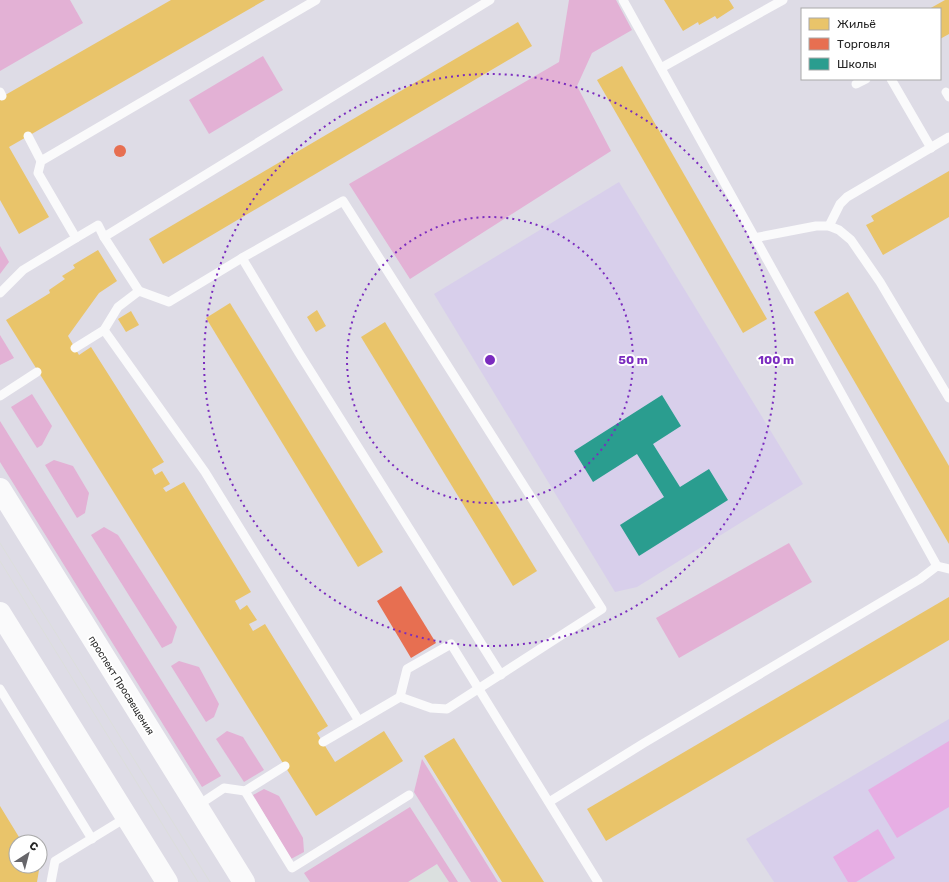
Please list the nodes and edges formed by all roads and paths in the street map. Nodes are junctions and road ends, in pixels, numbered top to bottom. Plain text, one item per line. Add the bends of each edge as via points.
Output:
1 (316, 0) edge
2 (490, 0) edge
3 (623, 0) edge
4 (782, 0) edge
5 (660, 68) junction
6 (864, 80) edge
7 (892, 80) edge
8 (856, 84) dead end
9 (28, 136) dead end
10 (949, 137) edge
11 (931, 148) junction
12 (41, 161) junction
13 (829, 226) junction
14 (104, 236) junction
15 (76, 238) junction
16 (754, 238) junction
17 (242, 258) junction
18 (139, 291) junction
19 (0, 293) edge
20 (104, 330) junction
21 (75, 348) dead end
22 (37, 372) dead end
23 (0, 396) edge
24 (949, 398) edge
25 (0, 489) edge
26 (937, 566) junction
27 (949, 569) edge
28 (0, 613) edge
29 (501, 675) junction
30 (0, 689) edge
31 (479, 689) junction
32 (400, 697) junction
33 (359, 721) junction
34 (323, 742) dead end
35 (285, 766) dead end
36 (245, 791) junction
37 (409, 795) dead end
38 (549, 802) junction
39 (197, 806) junction
40 (127, 817) junction
41 (92, 839) junction
42 (51, 882) edge
43 (168, 882) edge
44 (244, 882) edge
45 (598, 882) edge

1 - 12 lane
2 - 14 lane
3 - 5 lane
4 - 5 lane
5 - 16 lane
6 - 8 lane
7 - 11 lane
9 - 12 lane
10 - 11 lane
11 - 13 lane via 847,197 840,204
12 - 15 lane via 38,173
13 - 16 lane via 816,226
13 - 24 lane via 851,240 880,282
14 - 15 lane via 98,226
14 - 18 lane
15 - 19 lane via 23,270
16 - 26 lane
17 - 18 lane via 169,302
17 - 29 lane
17 - 29 lane via 343,201 598,602 602,609
18 - 20 lane via 118,307
20 - 21 lane
20 - 33 lane via 205,472
22 - 23 lane
25 - 39 main road, проспект Просвещения
26 - 27 lane
26 - 38 lane via 913,583
28 - 40 main road
29 - 31 lane
30 - 41 lane
31 - 32 lane via 447,709 431,708
31 - 32 lane via 451,644 407,669
31 - 38 lane
32 - 33 lane
33 - 34 lane
35 - 36 lane
36 - 37 lane via 292,868
36 - 39 lane via 224,788
38 - 45 lane
39 - 44 main road, проспект Просвещения
40 - 41 lane
40 - 43 main road
41 - 42 lane via 55,861

